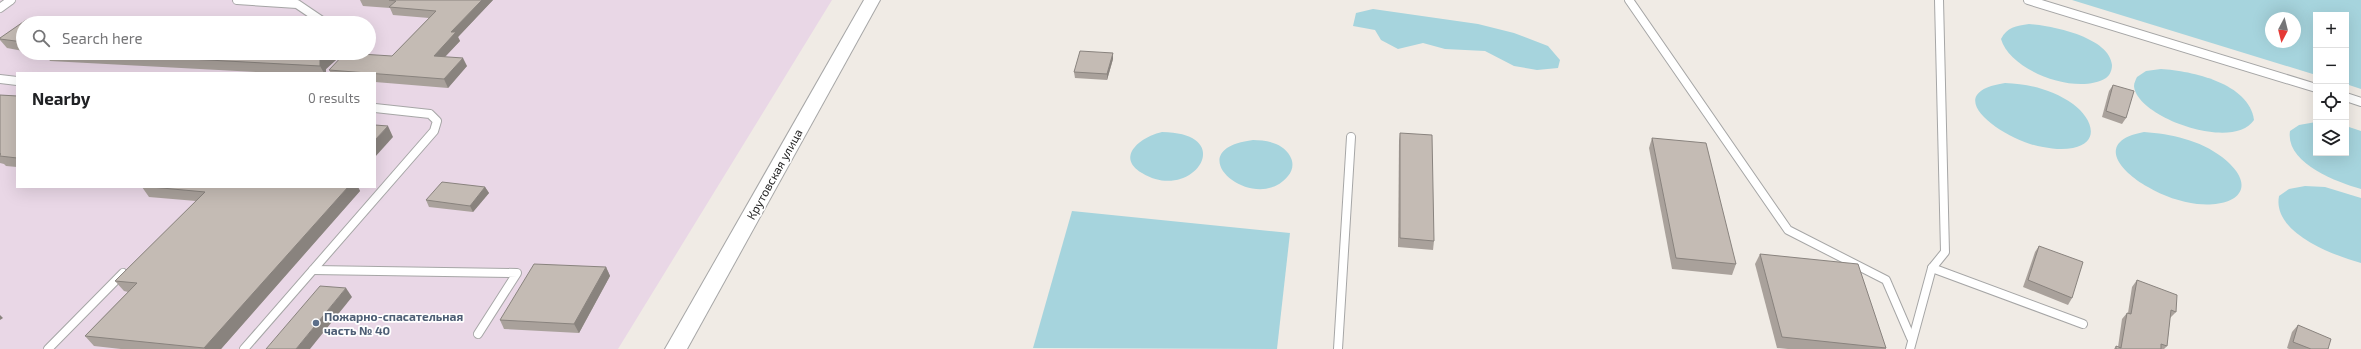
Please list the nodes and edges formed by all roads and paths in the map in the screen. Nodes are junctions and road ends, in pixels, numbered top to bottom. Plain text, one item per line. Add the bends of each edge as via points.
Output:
1 (10, 0) edge
2 (237, 0) edge
3 (872, 0) edge
4 (1629, 0) edge
5 (1939, 0) edge
6 (2028, 0) edge
7 (0, 8) edge
8 (315, 16) edge
9 (0, 79) edge
10 (16, 81) edge
11 (2313, 87) edge
12 (2349, 98) edge
13 (2361, 102) edge
14 (376, 108) edge
15 (1351, 137) dead end
16 (1932, 268) junction
17 (313, 270) junction
18 (123, 273) edge
19 (2083, 324) dead end
20 (478, 334) dead end
21 (1911, 338) junction
22 (48, 349) edge
23 (244, 349) edge
24 (676, 349) edge
25 (1338, 349) edge
26 (1910, 349) edge

1 - 7 lane
2 - 8 lane via 297,4
3 - 24 street, Крутовская улица
4 - 21 lane via 1788,230 1886,280
5 - 16 lane via 1945,252
6 - 11 lane
9 - 10 lane
12 - 13 lane
14 - 17 lane via 430,114 437,121 434,131
15 - 25 lane
16 - 19 lane
16 - 21 lane
17 - 20 lane via 517,273
17 - 23 lane
18 - 22 lane
21 - 26 lane

